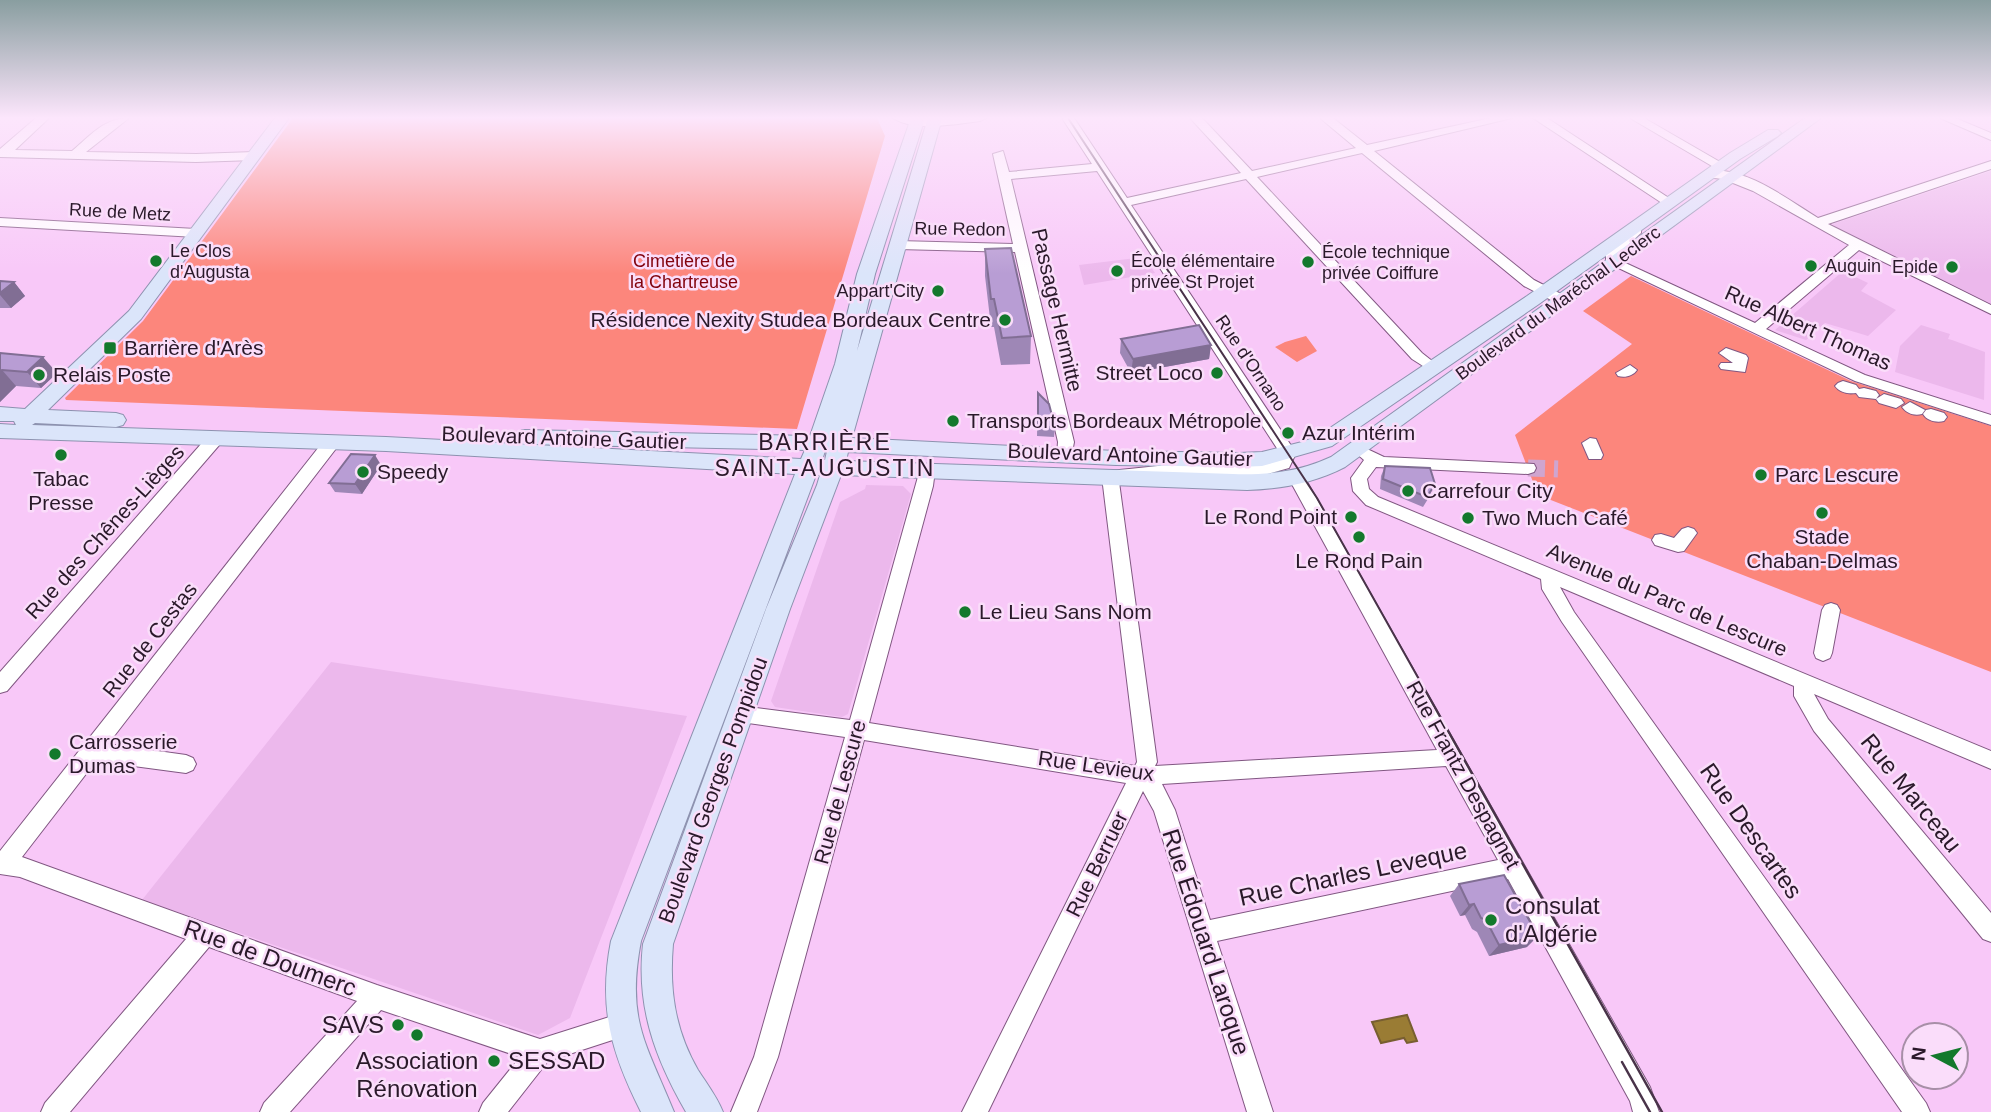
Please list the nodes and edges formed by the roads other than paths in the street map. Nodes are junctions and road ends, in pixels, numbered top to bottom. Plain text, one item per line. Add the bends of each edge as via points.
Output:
1 (244, 170) edge
2 (904, 170) edge
3 (912, 170) edge
4 (1003, 170) edge
5 (1069, 170) edge
6 (1102, 170) edge
7 (1244, 170) edge
8 (1272, 170) edge
9 (1391, 170) edge
10 (1612, 170) edge
11 (1715, 170) joint
12 (1745, 170) edge
13 (1976, 170) edge
14 (1249, 175) junction
15 (1004, 176) junction
16 (1734, 178) junction
17 (1123, 203) junction
18 (1662, 206) junction
19 (0, 222) edge
20 (1817, 223) junction
21 (197, 233) junction
22 (1858, 244) junction
23 (898, 245) junction
24 (1021, 248) junction
25 (1613, 262) junction
26 (1553, 296) junction
27 (1991, 310) edge
28 (1756, 330) junction
29 (1434, 368) junction
30 (0, 414) edge
31 (30, 415) junction
32 (1991, 420) edge
33 (3, 432) edge
34 (215, 439) junction
35 (332, 442) junction
36 (614, 449) junction
37 (1357, 449) junction
38 (1288, 453) junction
39 (1065, 454) junction
40 (824, 455) junction
41 (1373, 460) junction
42 (1528, 468) tunnel mouth
43 (927, 470) junction
44 (1110, 477) junction
45 (1296, 477) junction
46 (1550, 576) junction
47 (1830, 615) dead end
48 (1823, 653) dead end
49 (1803, 682) junction
50 (0, 685) edge
51 (741, 714) junction
52 (857, 731) junction
53 (92, 751) junction
54 (1452, 756) junction
55 (1991, 760) edge
56 (186, 764) dead end
57 (1142, 776) junction
58 (2, 864) edge
59 (1514, 867) junction
60 (1991, 931) edge
61 (1203, 933) junction
62 (204, 935) junction
63 (377, 997) junction
64 (622, 1025) junction
65 (540, 1051) junction
66 (54, 1112) edge
67 (273, 1112) edge
68 (492, 1112) edge
69 (658, 1112) edge
70 (707, 1112) edge
71 (744, 1112) edge
72 (975, 1112) edge
73 (1260, 1112) edge
74 (1647, 1112) edge
75 (1917, 1112) edge

1 - 21 main road
2 - 40 main road via 866,274
3 - 23 main road
4 - 15 street, Passage Hermitte
5 - 15 street
6 - 17 street, Rue d'Ornano
7 - 14 street
8 - 14 street
9 - 26 street via 1522,278
10 - 18 street
11 - 16 street
11 - 18 main road, Boulevard du Maréchal Leclerc
12 - 16 main road, Boulevard du Maréchal Leclerc
13 - 20 street
14 - 17 street
14 - 29 street via 1417,356
15 - 24 street, Passage Hermitte
16 - 20 street
16 - 25 main road, Boulevard du Maréchal Leclerc
17 - 38 street, Rue d'Ornano
18 - 25 street via 1611,253
18 - 26 main road, Boulevard du Maréchal Leclerc
19 - 21 street, Rue de Metz
20 - 22 street
21 - 31 main road via 135,315
22 - 27 street
22 - 28 street
23 - 24 street, Rue Redon
23 - 40 main road
24 - 39 street, Passage Hermitte
25 - 26 main road, Boulevard du Maréchal Leclerc
25 - 28 street, Rue Albert Thomas
26 - 29 main road, Boulevard du Maréchal Leclerc
26 - 37 main road, Boulevard du Maréchal Leclerc
28 - 32 street, Rue Albert Thomas via 1860,378
29 - 38 main road, Boulevard du Maréchal Leclerc via 1325,441
30 - 31 main road, Boulevard Antoine Gautier
31 - 33 main road
31 - 36 main road, Boulevard Antoine Gautier
33 - 34 main road, Boulevard Antoine Gautier
34 - 35 main road, Boulevard Antoine Gautier
34 - 50 street, Rue des Chênes-Lièges
35 - 36 main road, Boulevard Antoine Gautier
35 - 53 street, Rue de Cestas
36 - 40 main road, Boulevard Antoine Gautier
37 - 41 street
37 - 45 main road, Boulevard du Maréchal Leclerc via 1323,470
38 - 39 main road, Boulevard Antoine Gautier via 1239,460
38 - 44 street, Boulevard Antoine Gautier via 1283,464 1268,469 1177,470
39 - 40 main road, Boulevard Antoine Gautier via 965,458
40 - 43 main road, Boulevard Antoine Gautier
40 - 51 main road, Boulevard Georges Pompidou
40 - 64 main road, Boulevard Georges Pompidou via 626,941 620,966
41 - 42 street
41 - 46 street, Avenue du Parc de Lescure via 1359,478 1361,491 1372,501
43 - 44 main road, Boulevard Antoine Gautier
43 - 52 street, Rue de Lescure
44 - 45 main road, Boulevard Antoine Gautier via 1256,482
44 - 57 street, Rue Berruer via 1147,762
45 - 54 street, Rue Frantz Despagnet
46 - 49 street, Avenue du Parc de Lescure
46 - 75 street, Rue Descartes via 1551,589 1568,617
47 - 48 street
49 - 55 street, Avenue du Parc de Lescure
49 - 60 street, Rue Marceau via 1804,696 1821,725
51 - 52 street, Rue Levieux
51 - 70 main road, Boulevard Georges Pompidou via 658,944 655,967 654,991 663,1030 677,1064
52 - 57 street, Rue Levieux
52 - 71 street, Rue de Lescure via 766,1057
53 - 56 street
53 - 58 street, Rue de Cestas
54 - 57 street, Rue Levieux
54 - 59 street, Rue Frantz Despagnet
57 - 61 street, Rue Édouard Laroque via 1164,810
57 - 72 street, Rue Berruer
58 - 62 street, Rue de Doumerc
59 - 61 street, Rue Charles Leveque
59 - 74 street, Rue Frantz Despagnet
61 - 73 street, Rue Édouard Laroque
62 - 63 street, Rue de Doumerc
62 - 66 street
63 - 65 street, Rue de Doumerc
63 - 67 street
64 - 65 street
64 - 69 main road, Boulevard Georges Pompidou
65 - 68 street

